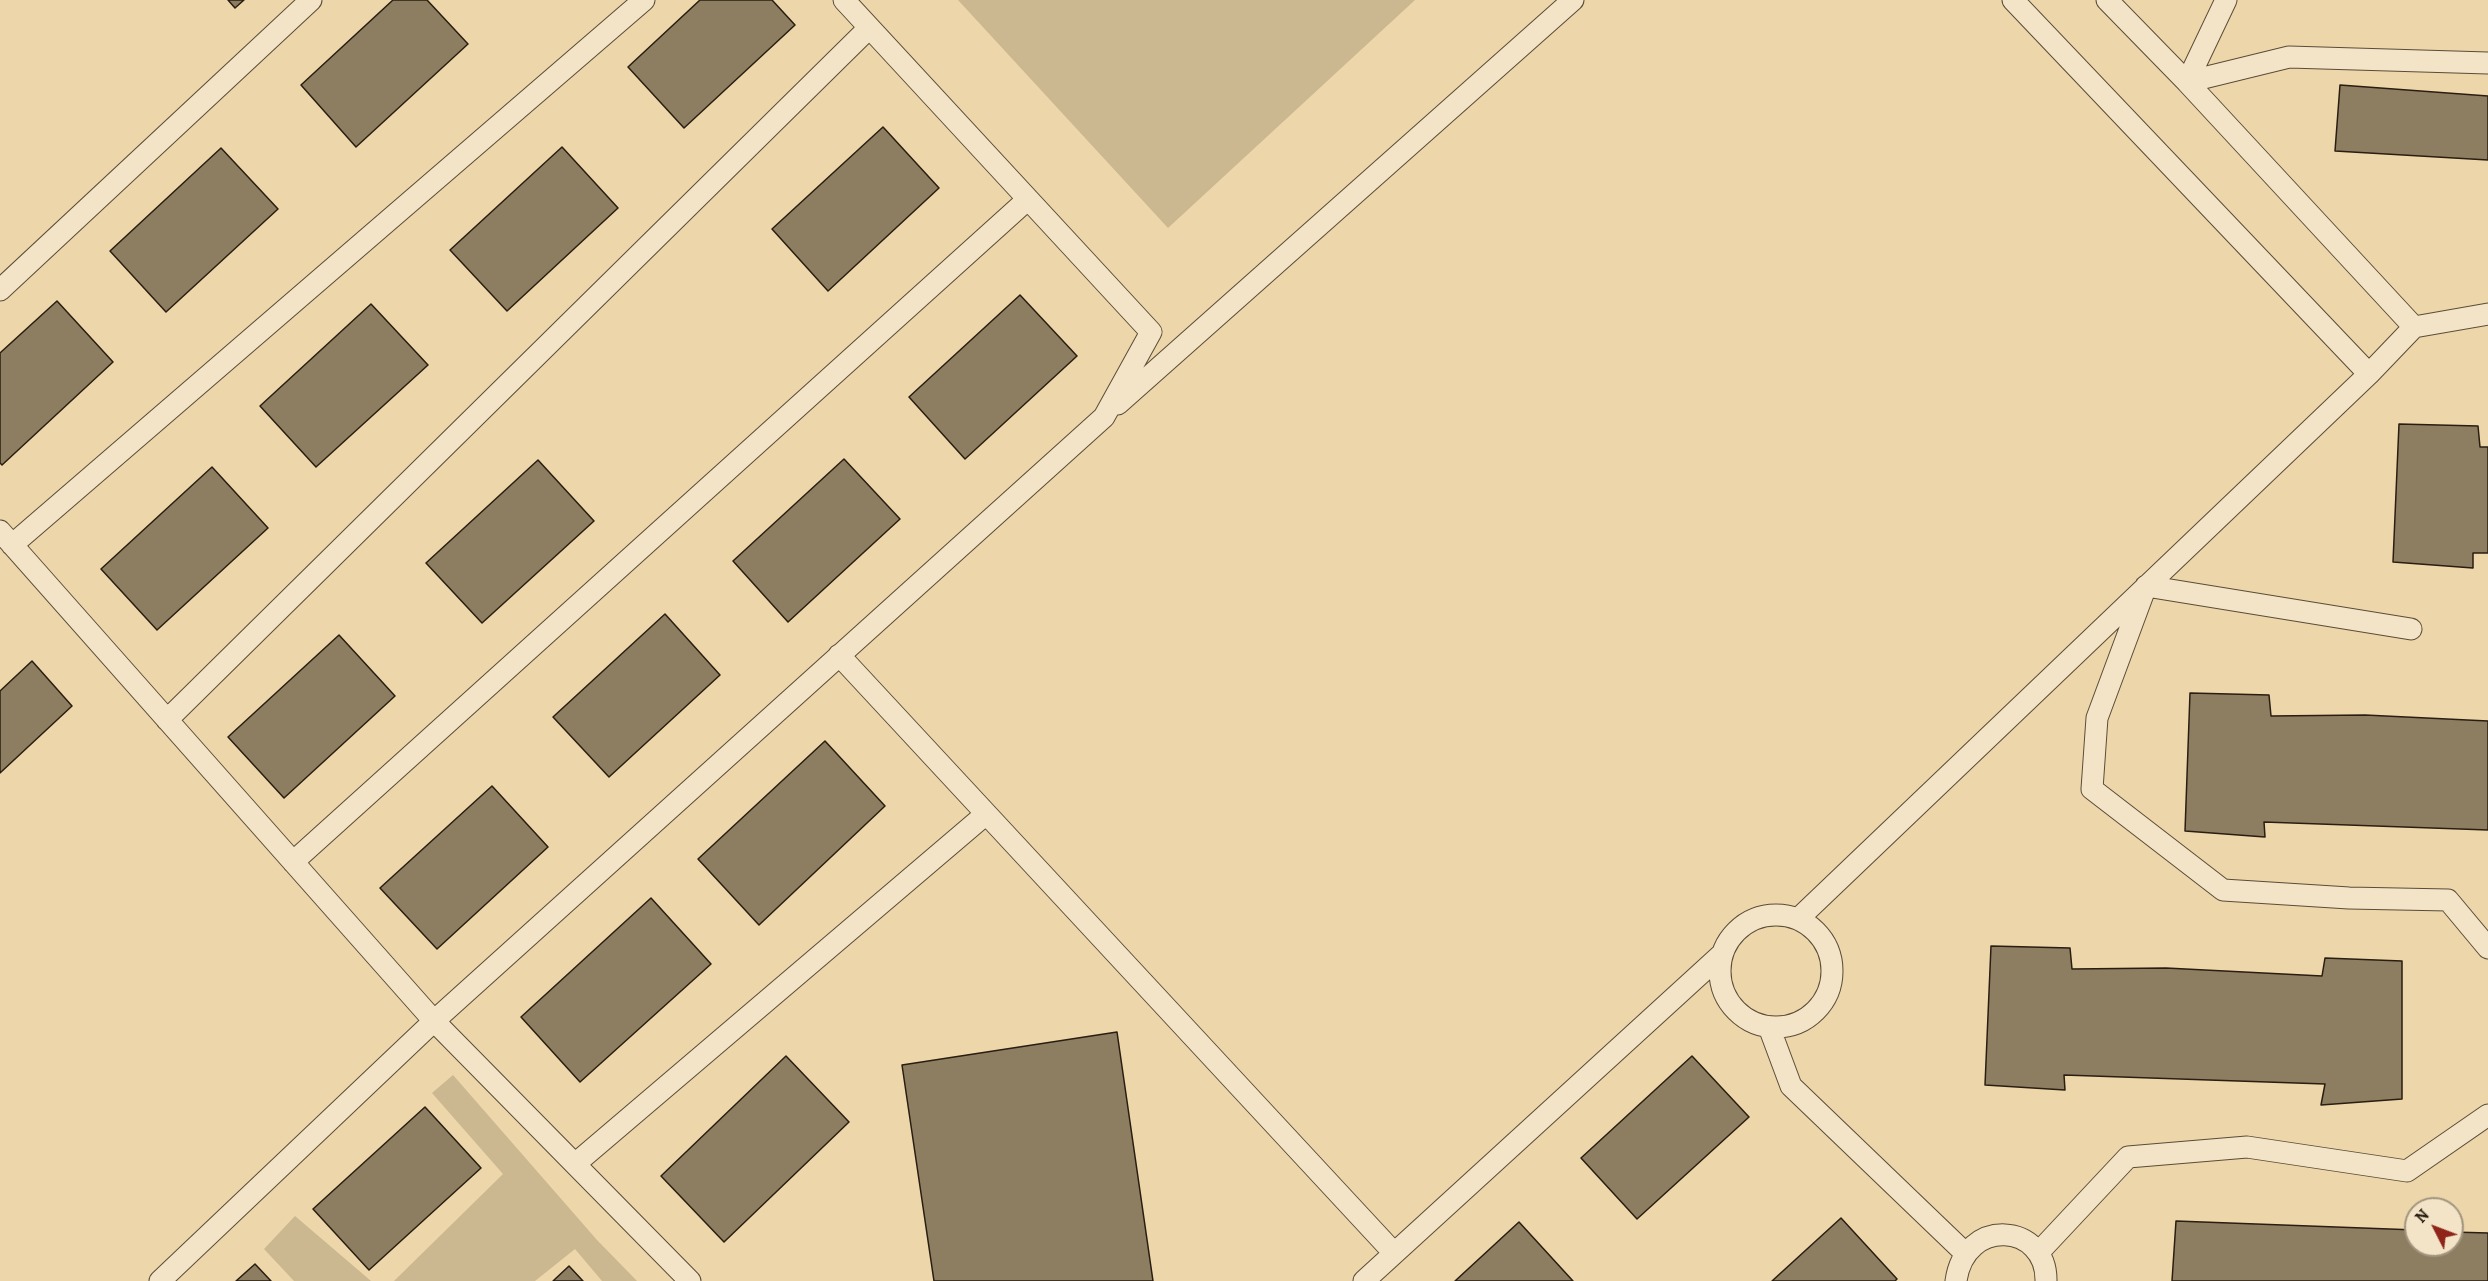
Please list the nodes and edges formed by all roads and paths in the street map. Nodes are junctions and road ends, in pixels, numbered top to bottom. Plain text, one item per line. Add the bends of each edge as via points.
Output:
1 (311, 0) edge
2 (644, 0) edge
3 (844, 0) edge
4 (1573, 0) edge
5 (2013, 0) edge
6 (2108, 0) edge
7 (2226, 0) edge
8 (869, 28) junction
9 (2488, 63) edge
10 (2187, 82) junction
11 (1027, 200) junction
12 (0, 290) edge
13 (2488, 314) edge
14 (2414, 327) junction
15 (2369, 374) junction
16 (1102, 418) junction
17 (6, 538) edge
18 (2146, 586) junction
19 (2411, 629) dead end
20 (839, 656) junction
21 (167, 720) junction
22 (986, 814) junction
23 (293, 862) junction
24 (1798, 919) junction
25 (2488, 948) edge
26 (1722, 954) junction
27 (434, 1021) junction
28 (1769, 1027) junction
29 (2488, 1115) edge
30 (575, 1164) junction
31 (1394, 1253) junction
32 (1965, 1253) junction
33 (2038, 1253) junction
34 (160, 1281) edge
35 (690, 1281) edge
36 (1364, 1281) edge
37 (1956, 1281) edge
38 (2046, 1281) edge

1 - 12 lane
2 - 17 lane
3 - 8 lane
4 - 16 lane
5 - 15 lane
6 - 10 lane
7 - 10 lane
8 - 11 lane
8 - 21 lane
9 - 10 lane via 2289,57
10 - 14 lane
11 - 16 lane via 1151,332
11 - 23 lane
13 - 14 lane
14 - 15 lane
15 - 18 lane
16 - 20 lane
17 - 21 lane
18 - 19 lane
18 - 24 lane
18 - 25 lane via 2097,718 2092,789 2223,890 2448,900
20 - 22 lane
20 - 27 lane
21 - 23 lane
22 - 30 lane
22 - 31 lane
23 - 27 lane
24 - 26 lane via 1761,916 1730,938
24 - 28 lane via 1813,928 1824,942 1831,959 1830,985 1817,1009 1804,1020
26 - 28 lane via 1719,970 1729,1002 1753,1023
26 - 31 lane
27 - 30 lane
27 - 34 lane
28 - 32 lane via 1791,1086
29 - 33 lane via 2407,1171 2247,1147 2128,1157
30 - 35 lane
31 - 36 lane
32 - 33 lane via 1987,1236 2002,1234 2016,1236
32 - 37 lane
33 - 38 lane

